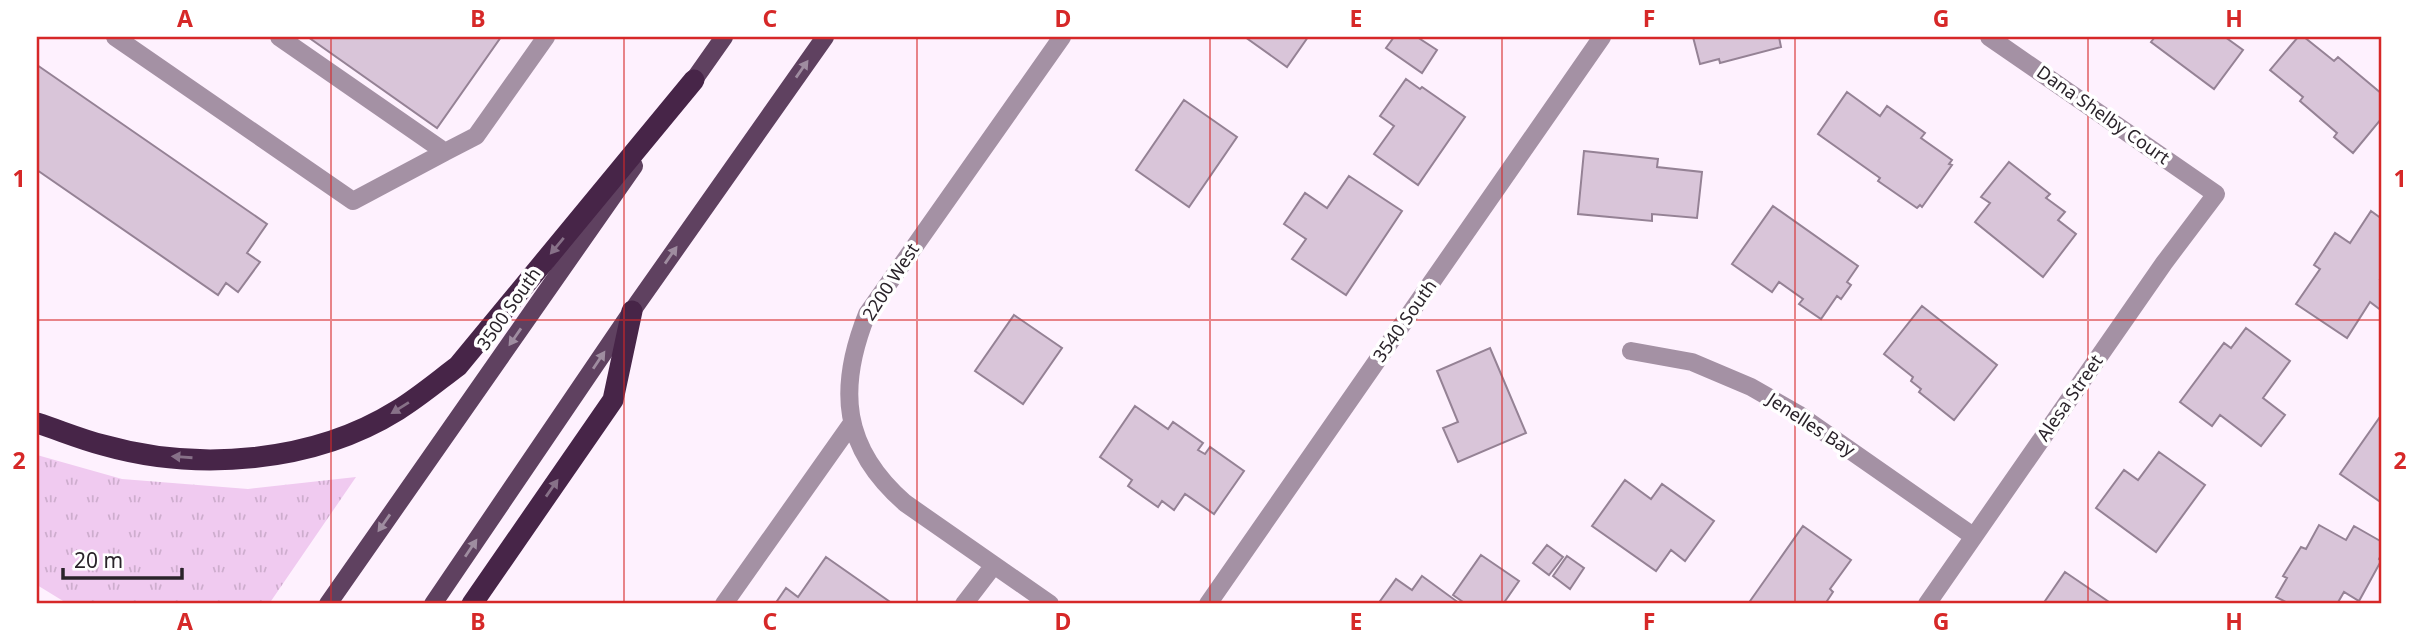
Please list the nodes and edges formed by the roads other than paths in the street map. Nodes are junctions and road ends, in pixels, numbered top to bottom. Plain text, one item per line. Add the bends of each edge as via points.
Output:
1 (115, 37) edge
2 (279, 37) edge
3 (546, 37) edge
4 (724, 37) edge
5 (825, 37) edge
6 (1062, 37) edge
7 (1602, 37) edge
8 (1989, 37) edge
9 (694, 80) junction
10 (445, 152) junction
11 (2216, 194) joint
12 (632, 311) junction
13 (1631, 351) dead end
14 (37, 423) edge
15 (852, 423) junction
16 (1973, 536) junction
17 (994, 565) junction
18 (328, 604) edge
19 (433, 604) edge
20 (472, 604) edge
21 (724, 604) edge
22 (964, 604) edge
23 (1050, 604) edge
24 (1208, 604) edge
25 (1927, 604) edge

1 - 10 street via 352,201
2 - 10 street
3 - 10 street via 476,136
4 - 9 main road, 3500 South
12 -> 5 main road
6 - 15 street, 2200 West via 867,314 852,356
7 - 24 street, 3540 South
8 - 11 street, Dana Shelby Court
9 -> 14 highway via 458,366 380,420 330,442 295,451 223,459 143,454 103,446
9 -> 18 main road, 3500 South
11 - 16 street, Alesa Street
19 -> 12 main road
20 -> 12 highway via 613,400
13 - 16 street, Jenelles Bay via 1692,362 1751,387 1798,414
15 - 17 street, 2200 West via 872,468 887,487
15 - 21 street
16 - 25 street, Alesa Street
17 - 22 street
17 - 23 street, 2200 West

